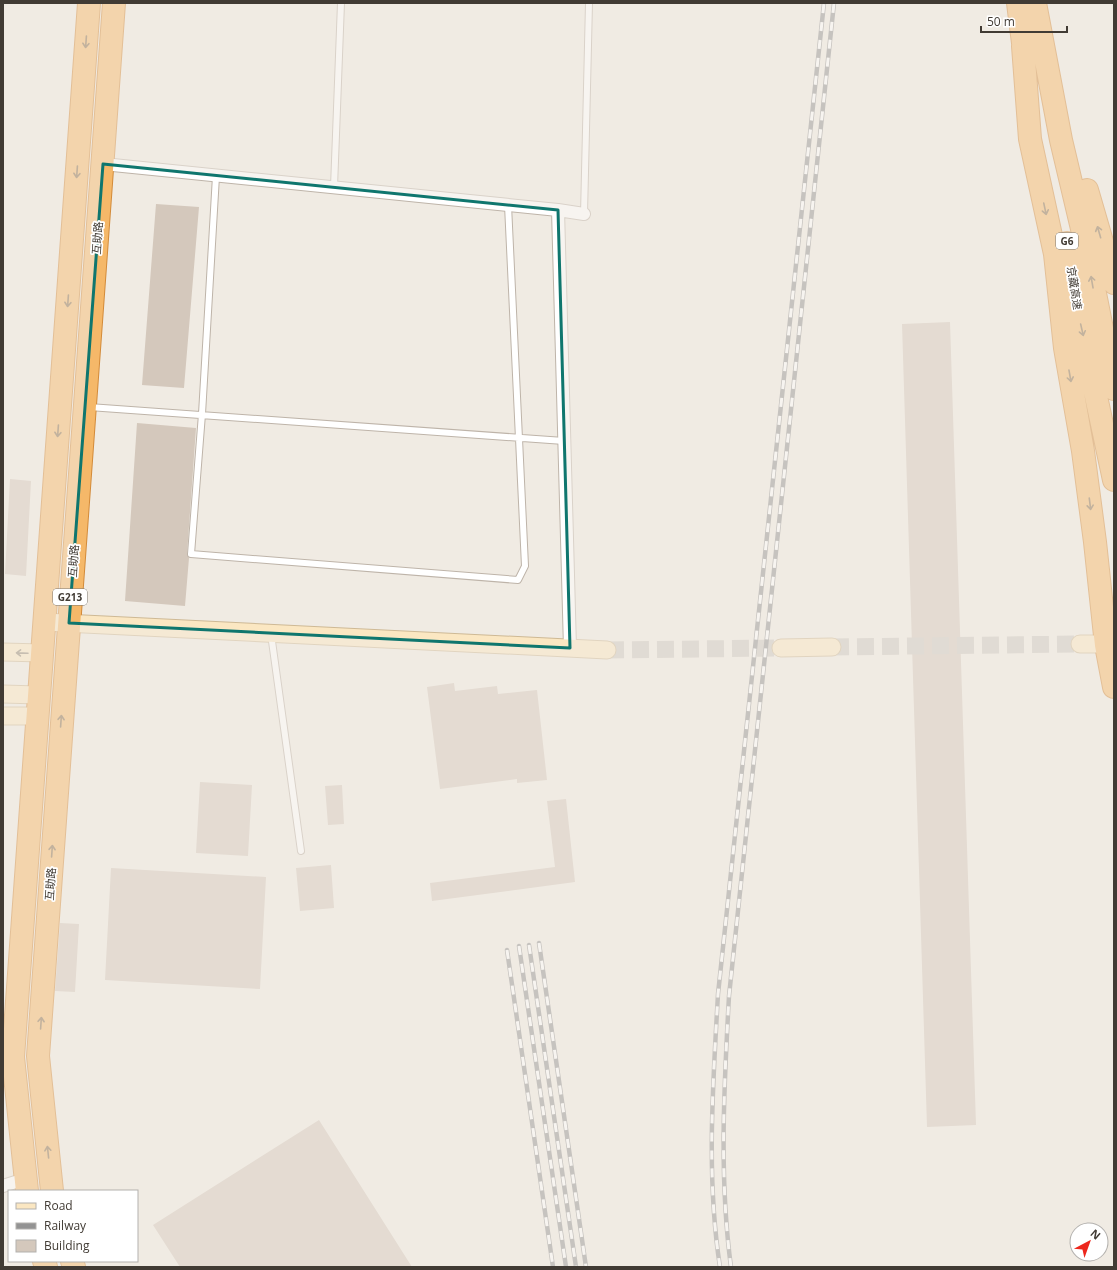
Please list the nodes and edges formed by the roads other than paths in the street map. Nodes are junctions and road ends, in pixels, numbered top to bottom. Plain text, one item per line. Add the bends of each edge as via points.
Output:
1 (89, 3) edge
2 (114, 3) edge
3 (341, 3) edge
4 (589, 3) edge
5 (1018, 3) edge
6 (1036, 3) edge
7 (1023, 46) junction
8 (103, 164) junction
9 (216, 176) junction
10 (334, 188) junction
11 (508, 205) junction
12 (558, 210) junction
13 (584, 214) joint
14 (1114, 283) edge
15 (1114, 389) edge
16 (85, 406) junction
17 (202, 414) junction
18 (519, 438) junction
19 (564, 441) junction
20 (1114, 480) edge
21 (44, 622) junction
22 (68, 623) junction
23 (270, 633) junction
24 (1080, 644) tunnel mouth
25 (1110, 645) edge
26 (832, 647) tunnel mouth
27 (570, 648) junction
28 (781, 648) tunnel mouth
29 (607, 650) tunnel mouth
30 (3, 652) edge
31 (42, 653) junction
32 (1114, 687) edge
33 (3, 694) edge
34 (37, 705) junction
35 (3, 716) edge
36 (301, 851) dead end
37 (26, 1185) edge
38 (3, 1186) edge
39 (52, 1190) edge

1 -> 21 highway, G213
2 - 8 highway, 互助路 / G213
3 - 10 lane
4 - 13 lane
5 - 7 highway, 京藏高速 / G6
14 -> 6 highway via 1080,166 1057,61
15 -> 6 highway, 京藏高速 / G6 via 1083,233 1061,140
7 -> 20 highway, 京藏高速 / G6 via 1066,237 1080,322
7 -> 25 highway via 1030,139 1055,254 1064,348 1083,451
8 - 9 street
8 - 16 highway, 互助路 / G213
9 - 10 street
9 - 17 lane
10 - 11 street
11 - 12 street
11 - 18 lane
12 - 13 street
12 - 19 street
16 - 17 lane
16 - 22 highway, 互助路 / G213
17 - 18 lane
17 - 18 lane via 191,554 518,580 525,566
18 - 19 lane
19 - 27 street
21 - 22 main road
21 - 31 highway, G213
22 - 23 main road
39 -> 22 highway, 互助路 / G213 via 38,1056
23 - 27 main road
23 - 36 lane
24 - 25 main road
25 - 32 highway
26 - 28 main road
27 - 29 main road
31 -> 30 main road
31 - 34 highway, G213
33 - 34 main road
34 - 35 main road
34 - 37 highway, G213 via 13,1057
37 - 38 street

